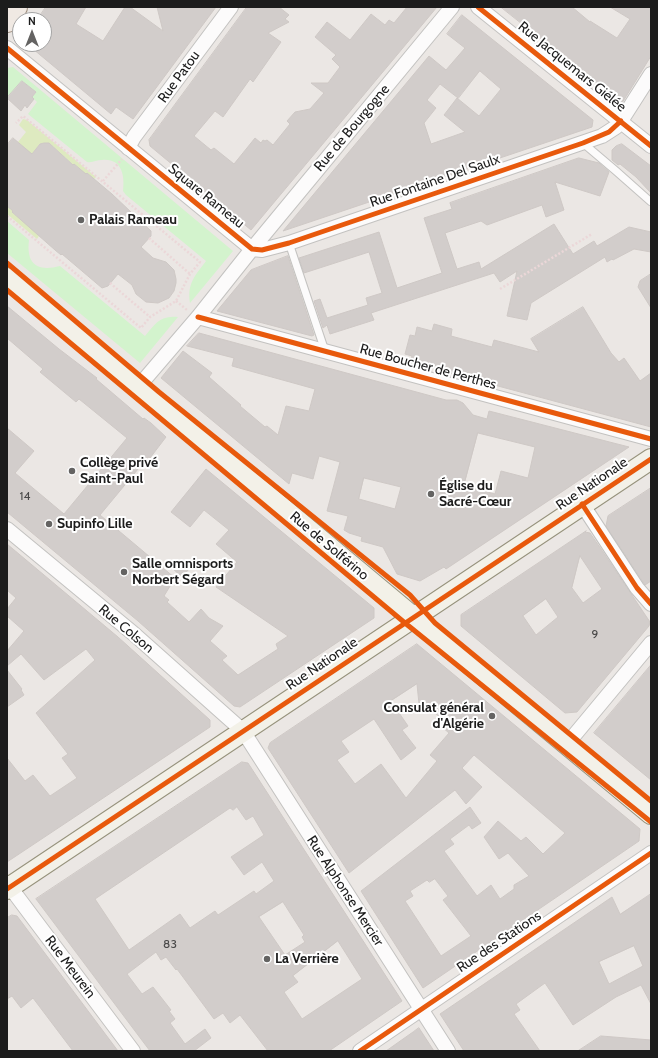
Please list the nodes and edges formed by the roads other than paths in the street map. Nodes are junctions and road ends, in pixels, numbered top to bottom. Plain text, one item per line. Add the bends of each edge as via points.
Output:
1 (16, 7) edge
2 (231, 7) edge
3 (452, 7) edge
4 (478, 7) edge
5 (7, 21) edge
6 (7, 48) edge
7 (651, 74) edge
8 (620, 121) junction
9 (583, 143) junction
10 (651, 146) edge
11 (128, 148) junction
12 (651, 202) edge
13 (289, 243) junction
14 (252, 249) junction
15 (7, 278) edge
16 (198, 317) junction
17 (325, 351) junction
18 (138, 387) junction
19 (651, 439) edge
20 (651, 459) edge
21 (582, 504) junction
22 (7, 529) edge
23 (651, 604) edge
24 (413, 617) junction
25 (651, 643) edge
26 (243, 731) junction
27 (567, 744) junction
28 (651, 814) edge
29 (651, 853) edge
30 (8, 886) edge
31 (421, 1009) junction
32 (133, 1051) edge
33 (360, 1051) edge
34 (448, 1051) edge

1 - 5 main road
2 - 11 street, Rue Patou
3 - 14 street, Rue de Bourgogne
4 - 8 street, Rue Jacquemars Giélée
6 - 11 street, Square Rameau
7 - 8 street, Rue Fontaine Del Saulx
8 - 9 street, Rue Fontaine Del Saulx via 609,132
8 - 10 street, Rue Jacquemars Giélée
9 - 12 lane
9 - 13 street, Rue Fontaine Del Saulx
11 - 14 street, Square Rameau
13 - 14 street, Rue Fontaine Del Saulx via 262,250
13 - 17 lane
14 - 16 street
15 - 18 main road, Rue de Solférino
16 - 17 street, Rue Boucher de Perthes
16 - 18 street
17 - 19 street, Rue Boucher de Perthes
18 - 24 main road, Rue de Solférino
20 - 21 main road, Rue Nationale
21 - 23 street via 637,588
21 - 24 main road, Rue Nationale
22 - 26 street, Rue Colson via 134,634
24 - 26 main road, Rue Nationale
24 - 27 main road, Rue de Solférino
25 - 27 street
26 - 30 main road, Rue Nationale
26 - 31 street, Rue Alphonse Mercier
27 - 28 main road, Rue de Solférino
29 - 31 street, Rue des Stations
30 - 32 street, Rue Meurein
31 - 33 street, Rue des Stations
31 - 34 street, Rue Alphonse Mercier

